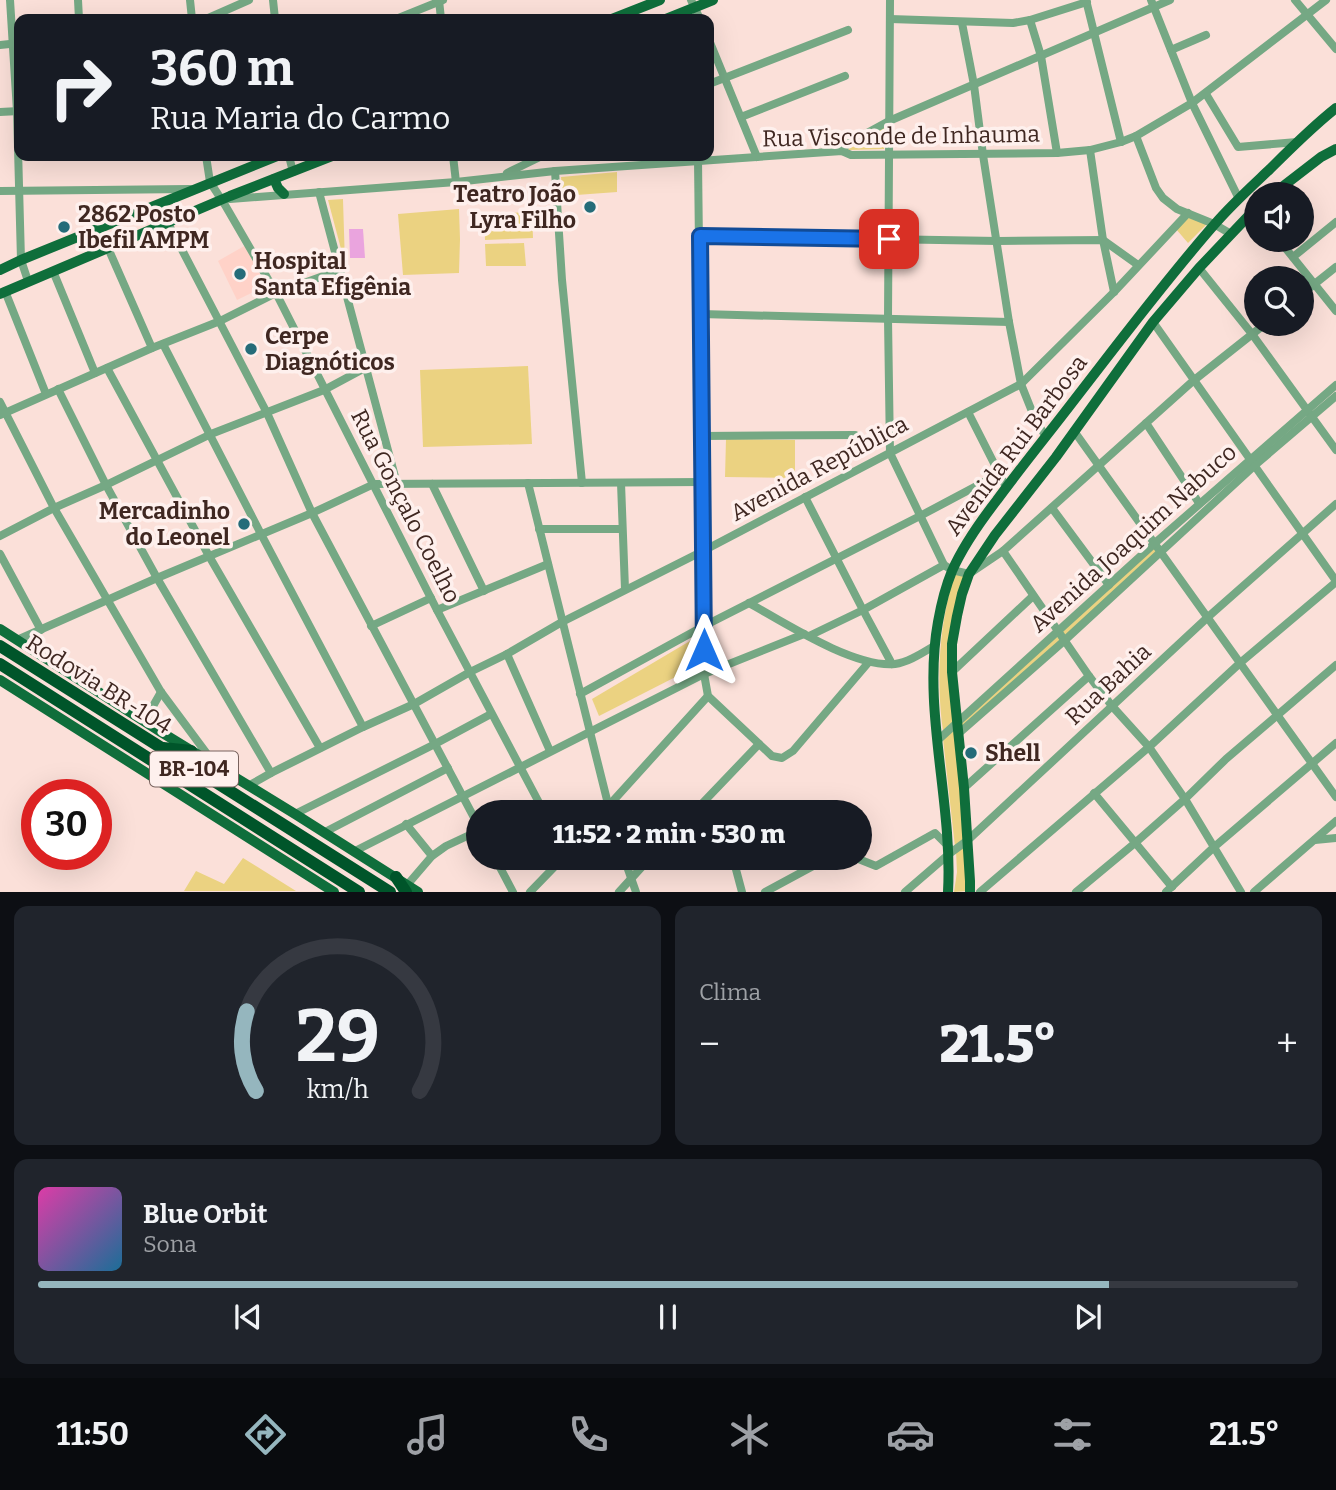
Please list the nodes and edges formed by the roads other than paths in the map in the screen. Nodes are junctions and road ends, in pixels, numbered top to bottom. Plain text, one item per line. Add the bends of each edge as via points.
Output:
1 (10, 0) edge
2 (249, 0) edge
3 (660, 0) edge
4 (713, 0) edge
5 (890, 0) edge
6 (1170, 0) edge
7 (1295, 0) edge
8 (1326, 0) edge
9 (441, 1) edge
10 (1087, 1) edge
11 (693, 4) edge
12 (1152, 4) edge
13 (217, 14) edge
14 (408, 14) edge
15 (625, 14) edge
16 (675, 14) edge
17 (1307, 14) junction
18 (890, 19) junction
19 (1030, 20) junction
20 (962, 23) junction
21 (14, 29) edge
22 (848, 30) dead end
23 (1094, 33) junction
24 (1206, 35) dead end
25 (1171, 50) junction
26 (1336, 50) edge
27 (714, 52) edge
28 (1041, 56) junction
29 (845, 76) dead end
30 (725, 77) junction
31 (714, 82) edge
32 (974, 85) junction
33 (1206, 94) junction
34 (1192, 103) junction
35 (1336, 108) edge
36 (741, 117) junction
37 (889, 121) junction
38 (1136, 136) junction
39 (1121, 142) junction
40 (1297, 142) junction
41 (1336, 149) edge
42 (1090, 150) junction
43 (842, 151) junction
44 (1058, 153) junction
45 (889, 155) junction
46 (983, 155) junction
47 (757, 157) junction
48 (714, 159) edge
49 (19, 161) edge
50 (207, 161) edge
51 (264, 161) edge
52 (290, 161) edge
53 (320, 161) edge
54 (454, 161) edge
55 (532, 161) edge
56 (685, 161) edge
57 (698, 161) edge
58 (555, 171) junction
59 (293, 172) junction
60 (501, 176) junction
61 (274, 179) junction
62 (210, 182) junction
63 (456, 182) junction
64 (1289, 182) edge
65 (196, 189) junction
66 (0, 191) edge
67 (19, 191) junction
68 (319, 192) junction
69 (284, 194) junction
70 (1239, 199) junction
71 (221, 200) junction
72 (1188, 213) junction
73 (1244, 221) edge
74 (1336, 222) edge
75 (168, 223) junction
76 (1214, 224) junction
77 (1231, 234) junction
78 (700, 236) junction
79 (889, 239) junction
80 (998, 240) junction
81 (1103, 240) junction
82 (108, 248) junction
83 (1289, 252) edge
84 (1293, 257) junction
85 (21, 260) junction
86 (1138, 265) junction
87 (1300, 266) edge
88 (1336, 267) edge
89 (1199, 268) junction
90 (0, 270) edge
91 (340, 270) junction
92 (53, 271) junction
93 (28, 281) junction
94 (1314, 285) joint
95 (1114, 292) junction
96 (2, 293) edge
97 (276, 293) junction
98 (1336, 311) edge
99 (701, 314) junction
100 (888, 320) junction
101 (220, 321) junction
102 (1009, 322) junction
103 (1153, 323) junction
104 (1244, 324) edge
105 (1249, 336) edge
106 (1253, 336) edge
107 (163, 344) junction
108 (152, 348) junction
109 (107, 368) junction
110 (365, 368) junction
111 (95, 373) junction
112 (1193, 381) junction
113 (1021, 384) junction
114 (1336, 385) edge
115 (58, 389) junction
116 (324, 390) junction
117 (46, 394) junction
118 (1336, 396) edge
119 (0, 402) edge
120 (968, 412) junction
121 (267, 413) junction
122 (1309, 413) junction
123 (3, 414) edge
124 (1146, 423) junction
125 (1074, 431) junction
126 (211, 434) junction
127 (855, 435) dead end
128 (702, 436) junction
129 (1045, 437) junction
130 (1336, 450) edge
131 (890, 453) junction
132 (158, 460) junction
133 (1251, 463) junction
134 (1099, 466) junction
135 (999, 474) junction
136 (703, 482) junction
137 (528, 483) junction
138 (582, 483) junction
139 (621, 483) junction
140 (373, 484) junction
141 (397, 484) junction
142 (432, 484) junction
143 (106, 485) junction
144 (1006, 487) junction
145 (806, 497) junction
146 (1199, 503) junction
147 (1336, 503) edge
148 (54, 508) junction
149 (1052, 508) junction
150 (312, 513) junction
151 (920, 516) junction
152 (539, 528) junction
153 (622, 529) junction
154 (261, 534) junction
155 (1302, 534) junction
156 (0, 536) edge
157 (1154, 543) junction
158 (703, 551) junction
159 (1003, 551) junction
160 (1161, 552) junction
161 (0, 554) edge
162 (209, 556) junction
163 (837, 558) junction
164 (548, 564) junction
165 (948, 568) junction
166 (970, 574) junction
167 (157, 578) junction
168 (1336, 582) edge
169 (1109, 585) junction
170 (625, 589) junction
171 (484, 591) junction
172 (1033, 596) junction
173 (431, 597) junction
174 (106, 601) junction
175 (749, 603) junction
176 (438, 610) junction
177 (863, 610) junction
178 (1208, 617) junction
179 (562, 622) junction
180 (371, 626) junction
181 (704, 626) junction
182 (0, 629) edge
183 (41, 630) junction
184 (1058, 632) junction
185 (807, 635) junction
186 (17, 640) junction
187 (1064, 640) junction
188 (0, 646) edge
189 (934, 646) junction
190 (507, 654) junction
191 (868, 663) junction
192 (1240, 663) junction
193 (0, 664) edge
194 (892, 664) junction
195 (1336, 665) edge
196 (470, 672) junction
197 (952, 672) junction
198 (704, 674) junction
199 (1089, 676) junction
200 (0, 680) edge
201 (160, 692) junction
202 (580, 694) junction
203 (708, 696) junction
204 (414, 704) junction
205 (1112, 706) junction
206 (491, 714) junction
207 (1277, 715) junction
208 (144, 722) junction
209 (363, 727) junction
210 (957, 728) junction
211 (590, 731) junction
212 (938, 740) junction
213 (1336, 743) edge
214 (435, 744) junction
215 (759, 744) junction
216 (1149, 747) junction
217 (160, 748) junction
218 (320, 748) junction
219 (191, 751) junction
220 (550, 751) junction
221 (1311, 764) junction
222 (520, 766) junction
223 (217, 767) junction
224 (448, 768) junction
225 (271, 773) junction
226 (248, 786) junction
227 (964, 788) junction
228 (1094, 793) junction
229 (463, 796) junction
230 (1336, 797) edge
231 (1185, 799) junction
232 (538, 800) edge
233 (605, 800) edge
234 (616, 800) edge
235 (705, 800) edge
236 (466, 802) edge
237 (295, 814) junction
238 (1336, 821) edge
239 (406, 824) junction
240 (325, 832) junction
241 (466, 837) edge
242 (1336, 838) edge
243 (1315, 839) junction
244 (968, 840) junction
245 (1135, 843) junction
246 (1213, 848) junction
247 (949, 850) junction
248 (355, 851) junction
249 (432, 856) junction
250 (872, 864) edge
251 (502, 870) edge
252 (551, 870) edge
253 (628, 870) edge
254 (638, 870) edge
255 (736, 870) edge
256 (805, 870) edge
257 (396, 877) joint
258 (630, 878) junction
259 (407, 888) edge
260 (1169, 889) edge
261 (334, 891) edge
262 (359, 891) edge
263 (390, 891) edge
264 (418, 891) edge
265 (513, 891) edge
266 (530, 891) edge
267 (619, 891) edge
268 (636, 891) edge
269 (742, 891) edge
270 (765, 891) edge
271 (905, 891) edge
272 (948, 891) edge
273 (970, 891) edge
274 (981, 891) edge
275 (1076, 891) edge
276 (1241, 891) edge
277 (1254, 891) edge

1 - 21 street
2 - 13 street
3 - 15 main road
4 - 11 main road
5 - 18 street
6 - 12 street
7 - 17 street
8 - 17 street, Rua Visconde de Inhauma
9 - 14 street
10 - 19 street
10 - 23 street
11 - 16 main road
12 - 23 street
12 - 25 street
17 - 26 street
17 - 33 street, Rua Visconde de Inhauma
18 - 20 street
18 - 37 street
19 - 20 street
19 - 28 street
20 - 32 street
22 - 30 street
23 - 28 street
23 - 39 street
24 - 25 street
25 - 34 street
27 - 30 street
28 - 32 street
28 - 44 street
29 - 36 street
30 - 31 street
30 - 36 street
32 - 37 street
32 - 46 street
33 - 34 street, Rua Visconde de Inhauma
33 - 40 street via 1238,147
34 - 38 street, Rua Visconde de Inhauma
34 - 70 street
35 - 40 main road, Avenida Rui Barbosa
36 - 47 street
37 - 43 street
37 - 45 street
38 - 39 street, Rua Visconde de Inhauma
38 - 72 street via 1157,188 1171,204
39 - 42 street, Rua Visconde de Inhauma
40 - 70 main road, Avenida Rui Barbosa
41 - 64 main road
42 - 44 street, Rua Visconde de Inhauma
42 - 81 street
43 - 45 street, Rua Visconde de Inhauma
43 - 47 street, Rua Visconde de Inhauma
44 - 46 street, Rua Visconde de Inhauma
45 - 46 street, Rua Visconde de Inhauma
45 - 79 street
46 - 80 street
47 - 48 street, Rua Visconde de Inhauma
49 - 67 street
50 - 62 street
51 - 62 main road
52 - 59 street
53 - 59 main road
54 - 63 street
55 - 60 street
56 - 58 street, Rua Visconde de Inhauma
57 - 78 street
58 - 60 street, Rua Visconde de Inhauma
58 - 138 street
59 - 61 main road
60 - 63 street, Rua Visconde de Inhauma
61 - 69 main road
61 - 71 main road
62 - 65 main road
62 - 71 street, Rua Gonçalo Coelho
63 - 68 street, Rua Visconde de Inhauma
65 - 67 street
65 - 85 main road
66 - 67 street
67 - 85 street
68 - 69 street, Rua Visconde de Inhauma
68 - 91 street
69 - 71 street, Rua Visconde de Inhauma
70 - 76 main road, Avenida Rui Barbosa
71 - 75 main road
71 - 97 street, Rua Gonçalo Coelho
72 - 76 street
72 - 86 street, Avenida República
73 - 77 main road, Avenida Rui Barbosa
74 - 84 street
75 - 82 main road
75 - 101 street
76 - 77 street
76 - 129 main road, Avenida Rui Barbosa
77 - 89 main road, Avenida Rui Barbosa
78 - 79 street
78 - 99 street
79 - 80 street
79 - 100 street
80 - 81 street
80 - 102 street
81 - 86 street
81 - 95 street
82 - 92 main road
82 - 108 street
83 - 84 street
84 - 87 street
85 - 90 main road
85 - 93 street
86 - 95 street, Avenida República
88 - 94 street
89 - 103 main road, Avenida Rui Barbosa
89 - 104 street
91 - 97 street
91 - 110 street
92 - 93 main road
92 - 111 street
93 - 96 main road
94 - 98 street
95 - 113 street, Avenida República
96 - 117 street
97 - 101 street
97 - 116 street, Rua Gonçalo Coelho
99 - 100 street
99 - 128 street
100 - 102 street
100 - 131 street
101 - 107 street
101 - 121 street
102 - 113 street
103 - 112 street
103 - 125 main road, Avenida Rui Barbosa
105 - 112 street
106 - 122 street
107 - 108 street
107 - 126 street
108 - 109 street
109 - 111 street
109 - 132 street
110 - 116 street
110 - 141 street
111 - 115 street
112 - 124 street
112 - 133 street
113 - 120 street, Avenida República
113 - 129 street
114 - 122 street, Avenida Joaquim Nabuco
115 - 117 street
115 - 143 street
116 - 121 street
116 - 140 street, Rua Gonçalo Coelho
117 - 123 street
118 - 122 street, Avenida Joaquim Nabuco
119 - 123 street
120 - 131 street, Avenida República
120 - 135 street
121 - 126 street
121 - 150 street
122 - 130 street
122 - 133 street, Avenida Joaquim Nabuco
123 - 148 street
124 - 134 street
124 - 146 street
125 - 134 street
125 - 166 main road, Avenida Rui Barbosa
126 - 132 street
126 - 154 street
127 - 128 street
128 - 136 street
129 - 144 main road, Avenida Rui Barbosa
131 - 145 street, Avenida República
131 - 151 street
132 - 143 street
132 - 162 street
133 - 146 street, Avenida Joaquim Nabuco
133 - 155 street
133 - 160 street, Avenida Joaquim Nabuco
134 - 149 street
134 - 157 street
135 - 144 street
135 - 151 street
136 - 139 street
136 - 158 street
137 - 138 street
137 - 142 street
137 - 152 street
138 - 139 street
139 - 153 street
140 - 141 street
140 - 150 street
140 - 173 street, Rua Gonçalo Coelho
141 - 142 street
142 - 171 street
143 - 148 street
143 - 167 street
144 - 165 main road, Avenida Rui Barbosa
145 - 158 street, Avenida República
145 - 163 street
146 - 157 street, Avenida Joaquim Nabuco
147 - 155 street, Rua Bahia
148 - 156 street
148 - 174 street
149 - 159 street
149 - 169 street
150 - 154 street
150 - 180 street
151 - 163 street
151 - 165 street
152 - 153 street
152 - 164 street
153 - 170 street
154 - 162 street
154 - 209 street
155 - 168 street
155 - 178 street, Rua Bahia
157 - 160 street
157 - 169 street, Avenida Joaquim Nabuco
158 - 170 street, Avenida República
158 - 181 street
159 - 166 street
159 - 172 street
160 - 178 street
160 - 187 street, Avenida Joaquim Nabuco
161 - 183 street
162 - 167 street
162 - 218 street
163 - 175 street
163 - 177 street
164 - 171 street
164 - 179 street
165 - 166 street
165 - 177 street
165 - 189 main road, Avenida Rui Barbosa
166 - 197 main road, Avenida Rui Barbosa via 957,616
167 - 174 street
167 - 225 street
168 - 192 street
169 - 184 street, Avenida Joaquim Nabuco
170 - 179 street, Avenida República
171 - 176 street
172 - 184 street
172 - 197 street
173 - 176 street, Rua Gonçalo Coelho
173 - 180 street
174 - 183 street
174 - 201 street
175 - 181 street
175 - 185 street
176 - 196 street, Rua Gonçalo Coelho
177 - 185 street
177 - 194 street
178 - 192 street
178 - 205 street, Rua Bahia
179 - 190 street, Avenida República
179 - 202 street
180 - 204 street
181 - 198 street
181 - 202 street
182 - 186 main road
183 - 186 street
184 - 187 street
184 - 210 street, Avenida Joaquim Nabuco
185 - 191 street
185 - 198 street
186 - 208 main road
187 - 199 street
187 - 210 street, Avenida Joaquim Nabuco
188 - 217 highway, Rodovia BR-104 / BR-104
189 - 194 street
189 - 212 main road, Avenida Rui Barbosa
190 - 196 street, Avenida República
190 - 220 street
191 - 194 street
191 - 215 street via 793,751 782,758
192 - 207 street
192 - 216 street
193 - 262 highway, Rodovia BR-104 / BR-104
195 - 207 street
196 - 204 street, Avenida República
196 - 206 street, Rua Gonçalo Coelho
197 - 210 main road, Avenida Rui Barbosa
198 - 203 street
198 - 211 street
199 - 205 street
199 - 227 street
200 - 261 main road
201 - 208 street
201 - 223 street
202 - 211 street
203 - 215 street
203 - 234 street
204 - 209 street, Avenida República
204 - 214 street
205 - 216 street
205 - 244 street, Rua Bahia
206 - 214 street
206 - 222 street, Rua Gonçalo Coelho
207 - 221 street
207 - 231 street
208 - 219 main road
209 - 218 street, Avenida República
210 - 212 street
210 - 227 main road, Avenida Rui Barbosa
211 - 220 street
211 - 233 street
212 - 247 main road, Avenida Rui Barbosa
213 - 221 street
214 - 224 street
214 - 237 street
215 - 235 street
216 - 228 street
216 - 231 street
217 - 219 highway
217 - 263 highway, Rodovia BR-104 / BR-104
218 - 225 street, Avenida República
219 - 223 main road
220 - 222 street
221 - 230 street
221 - 246 street
222 - 229 street
222 - 232 street, Rua Gonçalo Coelho
223 - 226 main road
224 - 229 street
224 - 240 street
225 - 226 street, Avenida República
226 - 237 main road
227 - 244 main road, Avenida Rui Barbosa
228 - 245 street
228 - 274 street
229 - 236 street
229 - 239 street
231 - 245 street
231 - 246 street
237 - 240 main road
238 - 243 street
239 - 248 street
239 - 249 street
240 - 248 main road
241 - 249 street
242 - 243 street
243 - 277 street
244 - 247 street, Rua Bahia
244 - 273 main road, Avenida Rui Barbosa
245 - 260 street
245 - 275 street
246 - 260 street
246 - 276 street
247 - 250 street via 935,833
247 - 271 street, Rua Bahia
247 - 272 main road, Avenida Rui Barbosa
248 - 257 main road
249 - 259 street
251 - 265 street
252 - 266 street
253 - 258 street
254 - 258 street
255 - 269 street
256 - 270 street
257 - 259 highway
258 - 267 street
258 - 268 street
259 - 264 main road

